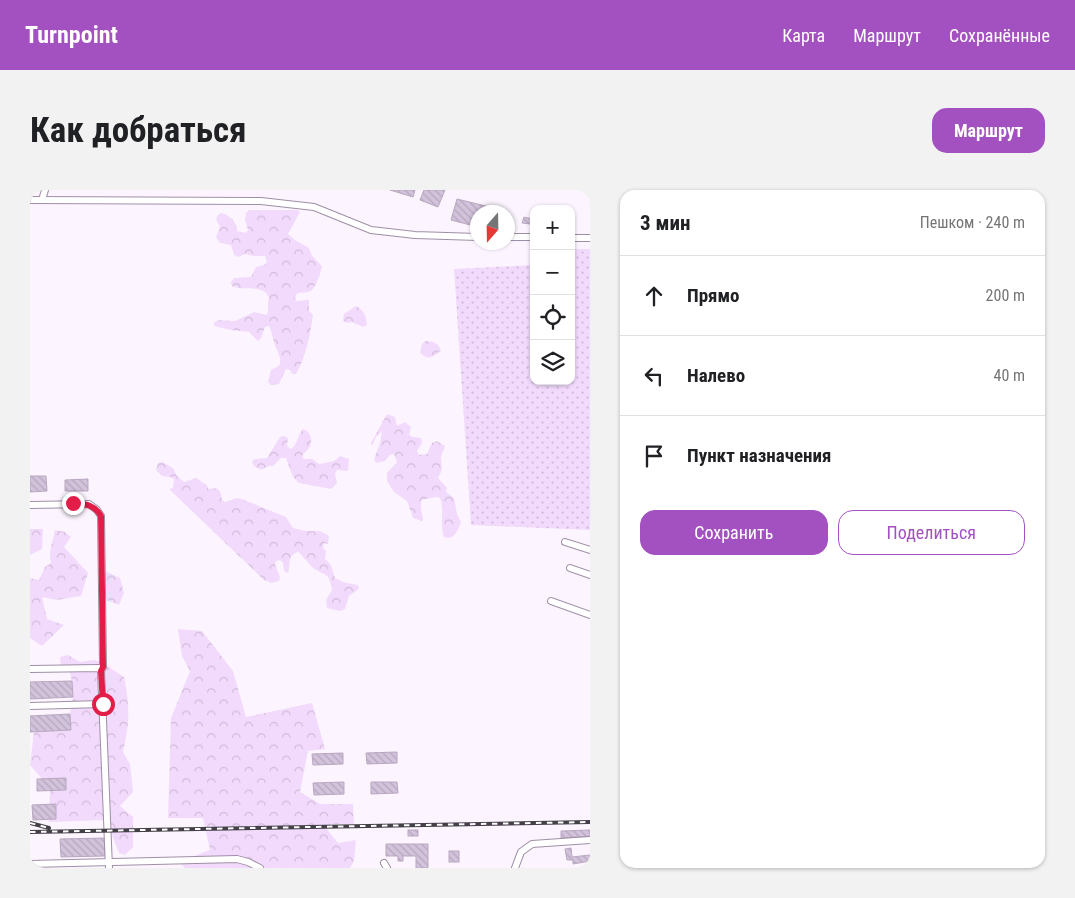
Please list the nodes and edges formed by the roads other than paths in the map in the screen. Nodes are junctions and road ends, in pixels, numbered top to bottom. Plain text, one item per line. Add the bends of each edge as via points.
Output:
1 (45, 190) edge
2 (30, 200) edge
3 (42, 200) junction
4 (470, 237) edge
5 (515, 237) edge
6 (530, 237) edge
7 (575, 238) edge
8 (590, 238) edge
9 (30, 505) edge
10 (565, 542) dead end
11 (590, 550) edge
12 (570, 568) dead end
13 (590, 575) edge
14 (551, 601) dead end
15 (590, 615) edge
16 (30, 669) edge
17 (101, 671) junction
18 (103, 704) junction
19 (30, 706) edge
20 (590, 840) edge
21 (30, 864) edge
22 (109, 865) edge
23 (260, 868) edge
24 (515, 868) edge

1 - 3 street
2 - 3 street
3 - 4 street via 297,204 314,207 371,230
5 - 6 street
7 - 8 street
9 - 17 street via 89,504 101,516
10 - 11 street
12 - 13 street
14 - 15 street
16 - 17 street via 99,668
17 - 18 street
18 - 19 street
18 - 22 street
20 - 24 street via 532,844 521,852
21 - 22 street
22 - 23 street via 237,859

